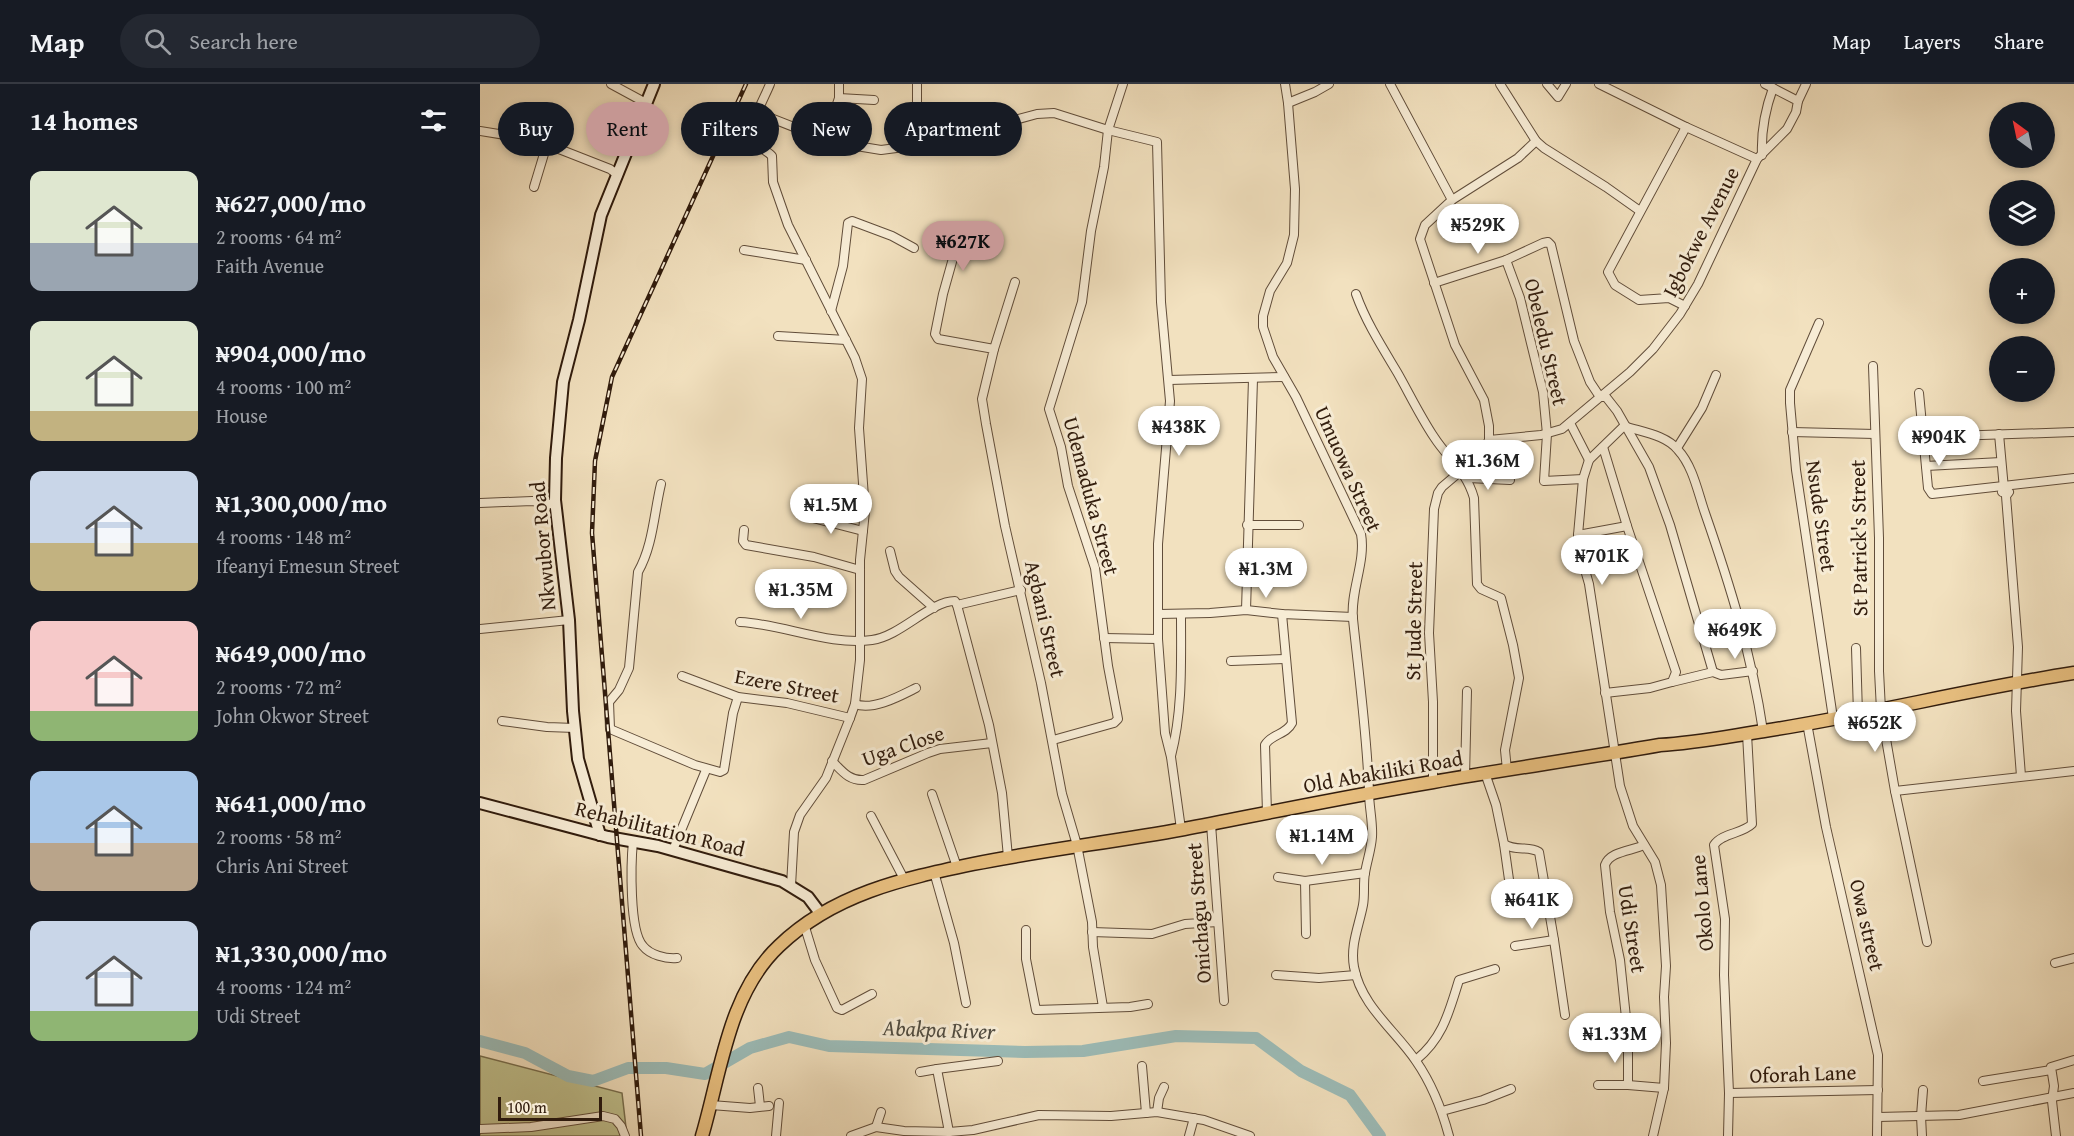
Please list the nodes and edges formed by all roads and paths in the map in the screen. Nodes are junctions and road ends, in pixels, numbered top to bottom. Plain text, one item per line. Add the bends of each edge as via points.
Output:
1 (610, 84) edge
2 (654, 84) edge
3 (770, 84) edge
4 (839, 84) edge
5 (917, 84) edge
6 (1123, 84) edge
7 (1285, 84) edge
8 (1329, 84) edge
9 (1390, 84) edge
10 (1500, 84) edge
11 (1547, 84) edge
12 (1566, 84) edge
13 (1599, 84) edge
14 (1765, 84) edge
15 (1806, 84) edge
16 (1773, 88) junction
17 (839, 98) junction
18 (874, 100) dead end
19 (1798, 101) junction
20 (642, 102) edge
21 (646, 102) edge
22 (763, 102) edge
23 (838, 102) edge
24 (917, 102) edge
25 (1288, 103) junction
26 (1022, 118) edge
27 (1686, 127) junction
28 (480, 130) edge
29 (1108, 130) junction
30 (498, 134) edge
31 (1536, 141) junction
32 (574, 155) edge
33 (543, 156) edge
34 (625, 156) edge
35 (772, 156) edge
36 (1759, 157) junction
37 (618, 175) junction
38 (534, 187) dead end
39 (1452, 200) junction
40 (1640, 211) junction
41 (957, 244) dead end
42 (914, 248) dead end
43 (744, 250) dead end
44 (806, 260) junction
45 (1506, 260) junction
46 (1015, 282) dead end
47 (1434, 283) junction
48 (1356, 294) dead end
49 (1685, 306) junction
50 (831, 311) junction
51 (1819, 323) dead end
52 (778, 336) dead end
53 (846, 340) junction
54 (994, 349) junction
55 (1873, 366) dead end
56 (1716, 375) dead end
57 (1284, 377) junction
58 (1253, 379) junction
59 (1169, 380) junction
60 (1919, 393) dead end
61 (1600, 397) junction
62 (1570, 423) junction
63 (1624, 426) junction
64 (1792, 432) junction
65 (2074, 432) edge
66 (1547, 434) junction
67 (1875, 434) junction
68 (1999, 434) junction
69 (1923, 436) junction
70 (1489, 440) junction
71 (1603, 447) junction
72 (1677, 448) junction
73 (1589, 460) junction
74 (2001, 462) junction
75 (1926, 466) junction
76 (1462, 471) junction
77 (1468, 478) junction
78 (2074, 478) edge
79 (1583, 479) junction
80 (1510, 480) dead end
81 (662, 484) dead end
82 (2004, 490) junction
83 (480, 503) edge
84 (556, 505) junction
85 (805, 516) dead end
86 (1247, 525) junction
87 (1299, 525) dead end
88 (1627, 526) junction
89 (744, 530) dead end
90 (863, 531) junction
91 (1578, 535) junction
92 (890, 551) dead end
93 (860, 570) junction
94 (1021, 590) junction
95 (957, 605) junction
96 (934, 608) junction
97 (1246, 610) junction
98 (1159, 614) junction
99 (1181, 614) junction
100 (1282, 614) junction
101 (1353, 617) junction
102 (569, 620) junction
103 (740, 622) dead end
104 (480, 629) edge
105 (1104, 638) junction
106 (1158, 639) junction
107 (861, 641) junction
108 (1856, 648) dead end
109 (1285, 659) junction
110 (1231, 661) dead end
111 (1753, 671) junction
112 (1713, 672) junction
113 (2074, 673) edge
114 (682, 676) dead end
115 (1672, 682) junction
116 (2016, 682) junction
117 (916, 688) dead end
118 (1467, 691) dead end
119 (1605, 693) junction
120 (738, 697) junction
121 (855, 704) junction
122 (1881, 710) junction
123 (1858, 714) junction
124 (850, 718) junction
125 (1833, 718) junction
126 (502, 721) dead end
127 (1807, 723) junction
128 (575, 728) junction
129 (1763, 731) junction
130 (1747, 734) junction
131 (1053, 740) junction
132 (992, 743) junction
133 (1614, 753) junction
134 (1171, 757) junction
135 (832, 761) junction
136 (706, 770) junction
137 (1507, 770) junction
138 (2074, 771) edge
139 (1485, 773) junction
140 (2021, 776) junction
141 (1465, 777) junction
142 (1433, 782) junction
143 (1895, 791) junction
144 (1369, 793) junction
145 (932, 794) dead end
146 (480, 803) edge
147 (1267, 813) junction
148 (872, 816) dead end
149 (1211, 824) junction
150 (1181, 829) junction
151 (600, 835) junction
152 (633, 841) junction
153 (1503, 844) junction
154 (1077, 845) junction
155 (1644, 845) junction
156 (673, 850) junction
157 (1008, 857) junction
158 (957, 867) junction
159 (934, 872) junction
160 (1365, 873) junction
161 (1278, 877) dead end
162 (904, 879) junction
163 (1305, 881) junction
164 (791, 885) junction
165 (1512, 909) dead end
166 (820, 913) junction
167 (1218, 922) junction
168 (804, 924) junction
169 (1026, 930) dead end
170 (1092, 933) junction
171 (1306, 934) dead end
172 (1554, 940) junction
173 (1927, 942) dead end
174 (1515, 946) dead end
175 (677, 958) dead end
176 (2074, 958) edge
177 (2055, 963) dead end
178 (1495, 969) dead end
179 (1276, 975) dead end
180 (1356, 975) junction
181 (872, 994) dead end
182 (1224, 1000) dead end
183 (966, 1003) dead end
184 (1148, 1004) dead end
185 (1103, 1007) junction
186 (1565, 1015) dead end
187 (1416, 1060) junction
188 (2074, 1060) edge
189 (998, 1061) dead end
190 (1142, 1066) dead end
191 (937, 1069) junction
192 (2051, 1070) junction
193 (920, 1072) dead end
194 (1983, 1081) dead end
195 (1598, 1085) dead end
196 (1628, 1085) junction
197 (1164, 1087) dead end
198 (759, 1088) dead end
199 (1664, 1088) junction
200 (1511, 1089) dead end
201 (1878, 1090) junction
202 (1923, 1090) dead end
203 (2074, 1093) edge
204 (1729, 1094) junction
205 (2053, 1098) junction
206 (712, 1100) junction
207 (780, 1103) dead end
208 (1442, 1111) junction
209 (881, 1112) dead end
210 (1157, 1112) junction
211 (1146, 1113) junction
212 (1921, 1116) junction
213 (1878, 1117) junction
214 (1194, 1118) junction
215 (876, 1127) junction
216 (480, 1130) edge
217 (949, 1132) junction
218 (625, 1136) edge
219 (702, 1136) edge
220 (776, 1136) edge
221 (851, 1136) edge
222 (1189, 1136) edge
223 (1250, 1136) edge
224 (1449, 1136) edge
225 (1653, 1136) edge
226 (1728, 1136) edge
227 (1877, 1136) edge
228 (1922, 1136) edge
229 (2056, 1136) edge

1 - 20 street
2 - 21 street, Nkwubor Road
3 - 22 street
4 - 17 street
5 - 24 street
6 - 29 street, Udemaduka Street
7 - 25 street, Umuowa Street
8 - 25 street
9 - 39 street
10 - 31 street
11 - 12 street via 1558,97
13 - 27 street
14 - 16 street
15 - 19 street
16 - 19 street
16 - 36 street
17 - 18 street
17 - 23 street
19 - 36 street via 1787,129
25 - 57 street, Umuowa Street via 1295,189 1294,235 1287,263 1270,291 1262,322
26 - 29 street via 1054,114
27 - 36 street
27 - 40 street
28 - 30 street
29 - 59 street via 1157,142 1161,302
29 - 105 street, Udemaduka Street via 1082,303 1049,409 1068,486 1095,568
31 - 39 street via 1518,158
31 - 40 street
32 - 37 street
33 - 38 street
34 - 37 street, Nkwubor Road
35 - 44 street via 777,198
36 - 49 street, Igbokwe Avenue
37 - 84 street, Nkwubor Road via 600,215 563,382
39 - 47 street via 1425,225 1420,239
40 - 49 street via 1608,272 1615,285 1639,300 1669,298
41 - 54 street via 936,337
42 - 50 street via 892,236 848,222 843,266
43 - 44 street
44 - 50 street
45 - 47 street
45 - 61 street via 1543,243 1551,245 1574,341
45 - 66 street, Obeledu Street via 1520,298 1543,392
46 - 54 street
47 - 70 street via 1455,345 1484,400
48 - 76 street via 1424,420
49 - 61 street, Igbokwe Avenue via 1653,349
50 - 53 street
51 - 64 street, Nsude Street via 1790,390
52 - 53 street
53 - 90 street via 862,379 859,428
54 - 94 street, Agbani Street via 982,399
55 - 67 street, St Patrick's Street
56 - 72 street via 1702,408
57 - 58 street
57 - 101 street, Umuowa Street via 1363,544
58 - 59 street
58 - 86 street
59 - 98 street via 1158,544
60 - 69 street
61 - 62 street, Igbokwe Avenue
61 - 63 street via 1606,397 1612,404
62 - 66 street, Igbokwe Avenue
62 - 73 street
63 - 71 street
63 - 72 street via 1662,438
63 - 112 street via 1649,467 1670,525
64 - 67 street
64 - 125 street, Nsude Street
65 - 68 street
66 - 70 street, Igbokwe Avenue
66 - 79 street, Obeledu Street via 1544,482
67 - 122 street, St Patrick's Street
68 - 69 street
68 - 74 street
69 - 75 street
70 - 76 street, St Jude Street via 1482,453
71 - 73 street
71 - 88 street
72 - 111 street via 1702,503
73 - 79 street
74 - 75 street
74 - 82 street
75 - 82 street via 1932,494
76 - 77 street
76 - 142 street, St Jude Street via 1442,487 1434,509 1429,633
77 - 80 street
77 - 137 street via 1474,498 1477,584 1501,598 1519,678 1505,750
78 - 82 street
79 - 91 street
81 - 136 street via 650,542 638,572 629,668 609,702 610,729
82 - 116 street via 2018,647
83 - 84 street via 532,501
84 - 102 street, Nkwubor Road
85 - 90 street
86 - 87 street
86 - 97 street
88 - 91 street
88 - 115 street via 1674,661 1676,672
89 - 93 street via 746,545
90 - 93 street
91 - 119 street
92 - 96 street via 899,577
93 - 107 street
94 - 95 street
94 - 131 street, Agbani Street
95 - 96 street via 953,600
95 - 132 street
96 - 107 street via 875,640
97 - 99 street
97 - 100 street
98 - 99 street
98 - 106 street
99 - 134 street via 1180,690
100 - 101 street
100 - 109 street
101 - 144 street, Umuowa Street
102 - 104 street
102 - 128 street, Nkwubor Road
103 - 107 street
105 - 106 street
105 - 131 street, Udemaduka Street via 1118,719
106 - 134 street via 1165,733
107 - 121 street
108 - 123 street
109 - 110 street
109 - 147 street via 1292,723 1265,745
111 - 112 street via 1721,675
111 - 129 street
112 - 115 street
113 - 116 main road, Old Abakiliki Road
114 - 120 street, Ezere Street
115 - 119 street
116 - 122 main road, Old Abakiliki Road
116 - 140 street
117 - 121 street via 874,704
118 - 141 street
119 - 133 street
120 - 124 street, Ezere Street via 787,703
120 - 136 street via 724,770
121 - 124 street
122 - 123 main road, Old Abakiliki Road
122 - 143 street, St Patrick's Street
123 - 125 main road, Old Abakiliki Road
124 - 135 street
125 - 127 main road, Old Abakiliki Road
126 - 128 street
127 - 129 main road, Old Abakiliki Road
127 - 201 street, Owa street via 1876,1043
128 - 151 street, Nkwubor Road via 582,776
129 - 130 main road, Old Abakiliki Road
130 - 133 main road, Old Abakiliki Road
130 - 204 street, Okolo Lane via 1752,824 1714,845 1725,919
131 - 154 street, Agbani Street via 1062,794
132 - 135 street, Uga Close via 940,749 864,780 848,777
132 - 157 street via 1002,792
133 - 137 main road, Old Abakiliki Road
133 - 155 street via 1627,809
134 - 150 street
135 - 164 street via 794,832
136 - 156 street
137 - 139 main road, Old Abakiliki Road
138 - 140 street
139 - 141 main road, Old Abakiliki Road
139 - 153 street via 1496,804
140 - 143 street
141 - 142 main road, Old Abakiliki Road
142 - 144 main road, Old Abakiliki Road
143 - 173 street, St Patrick's Street
144 - 147 main road, Old Abakiliki Road
144 - 160 street, Umuowa Street via 1372,837
145 - 158 street
146 - 151 street, Rehabilitation Road
147 - 149 main road, Old Abakiliki Road
148 - 162 street
149 - 150 main road, Old Abakiliki Road
149 - 167 street, Onichagu Street
150 - 154 main road, Old Abakiliki Road
151 - 152 street, Rehabilitation Road
152 - 156 street, Rehabilitation Road
152 - 175 street via 631,876 638,939 647,950
153 - 165 street
153 - 172 street via 1539,852
154 - 157 main road, Old Abakiliki Road
154 - 170 street, Agbani Street
155 - 196 street, Udi Street via 1612,856 1605,865 1620,960
155 - 199 street via 1655,862 1661,885 1666,966
156 - 164 street, Rehabilitation Road
157 - 158 main road, Old Abakiliki Road
158 - 159 main road, Old Abakiliki Road
159 - 162 main road, Old Abakiliki Road
159 - 183 street
160 - 163 street
160 - 180 street, Umuowa Street via 1363,905 1355,935
161 - 163 street
162 - 166 main road, Old Abakiliki Road
163 - 171 street
164 - 166 street, Rehabilitation Road via 808,897
166 - 168 main road, Old Abakiliki Road
167 - 170 street via 1185,924 1152,934
167 - 182 street, Onichagu Street
168 - 181 street via 837,1008 842,1010
168 - 206 main road, Old Abakiliki Road via 758,969 735,1016
169 - 185 street via 1026,959 1036,1010
170 - 185 street, Agbani Street
172 - 174 street
172 - 186 street
176 - 177 street
178 - 187 street via 1459,980 1446,1022
179 - 180 street
180 - 187 street via 1380,1019
184 - 185 street
187 - 208 street
188 - 192 street
189 - 191 street
190 - 211 street
191 - 193 street
191 - 217 street
192 - 194 street
192 - 205 street
195 - 196 street
196 - 199 street
197 - 210 street
198 - 206 street via 765,1106 750,1108
199 - 225 street
200 - 208 street
201 - 204 street, Oforah Lane
201 - 213 street, Owa street
202 - 212 street
203 - 205 street
204 - 226 street
205 - 212 street via 1959,1115
205 - 229 street
206 - 219 main road, Old Abakiliki Road
207 - 220 street
208 - 224 street
209 - 215 street
210 - 211 street
210 - 214 street
211 - 217 street via 1040,1115
212 - 213 street
212 - 228 street
213 - 227 street, Owa street
214 - 222 street
214 - 223 street
215 - 217 street
215 - 221 street
216 - 218 street via 603,1116 615,1119

